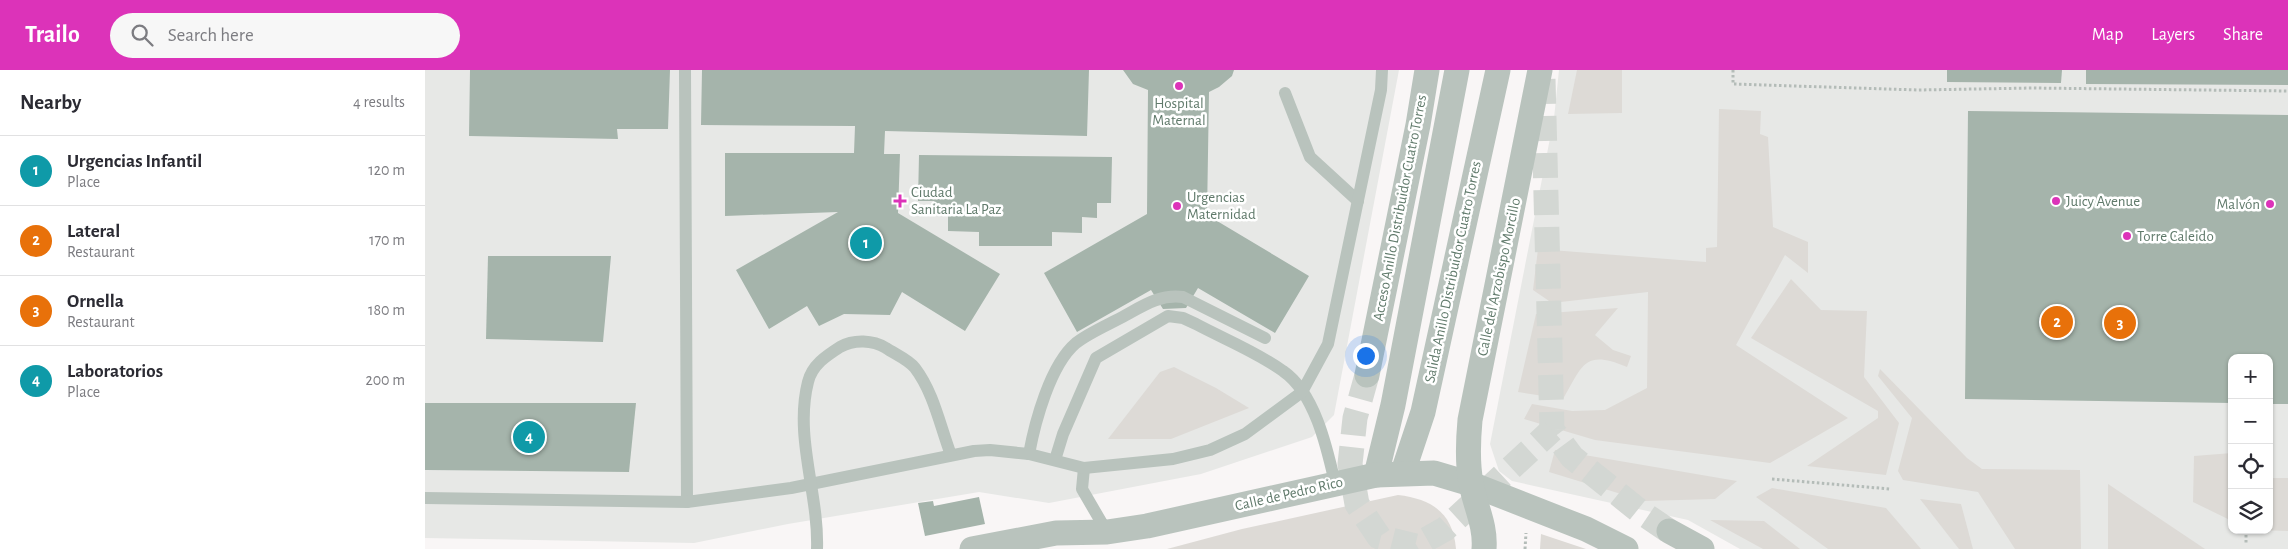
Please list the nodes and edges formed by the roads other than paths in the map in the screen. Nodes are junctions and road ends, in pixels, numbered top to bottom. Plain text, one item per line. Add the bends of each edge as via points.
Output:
1 (685, 70) edge
2 (1382, 70) edge
3 (1427, 70) edge
4 (1457, 70) edge
5 (1498, 70) edge
6 (1540, 70) edge
7 (1285, 93) dead end
8 (1358, 201) junction
9 (1265, 338) dead end
10 (1367, 375) tunnel mouth
11 (1302, 392) junction
12 (1029, 454) junction
13 (951, 455) junction
14 (1055, 460) junction
15 (1084, 468) junction
16 (1403, 472) junction
17 (1376, 474) junction
18 (1335, 483) junction
19 (812, 484) junction
20 (1471, 484) junction
21 (425, 498) edge
22 (687, 502) junction
23 (1669, 531) tunnel mouth
24 (1107, 540) edge
25 (817, 549) edge
26 (972, 549) edge
27 (1484, 549) edge
28 (1626, 549) edge
29 (1702, 549) edge

1 - 22 lane
2 - 8 lane via 1381,90
3 - 10 street, Acceso Anillo Distribuidor Cuatro Torres via 1417,135
4 - 17 street via 1393,405
5 - 16 street, Salida Anillo Distribuidor Cuatro Torres via 1423,412
6 - 20 street, Calle del Arzobispo Morcillo via 1470,420 1467,448
7 - 8 lane via 1311,157
8 - 11 lane via 1329,344
9 - 12 lane via 1183,297 1172,295 1152,300 1076,344 1060,362 1033,430
11 - 14 lane via 1285,372 1196,324 1168,316 1097,358 1091,365
11 - 15 lane via 1245,434 1210,450 1173,459
11 - 18 lane via 1318,421
12 - 13 lane via 990,450
12 - 14 lane
13 - 19 lane
13 - 19 lane via 932,399 914,366 878,343 849,342 821,359 808,381 804,433
14 - 15 lane
15 - 24 lane via 1082,489
16 - 17 street, Calle de Pedro Rico
16 - 20 street, Calle de Pedro Rico via 1434,473
17 - 18 street, Calle de Pedro Rico
18 - 24 street, Calle de Pedro Rico via 1147,526
19 - 22 lane
19 - 25 lane
20 - 27 street via 1483,530
20 - 28 street, Calle de Pedro Rico via 1586,529
21 - 22 lane
23 - 29 street
24 - 26 street, Calle de Pedro Rico via 1056,533

